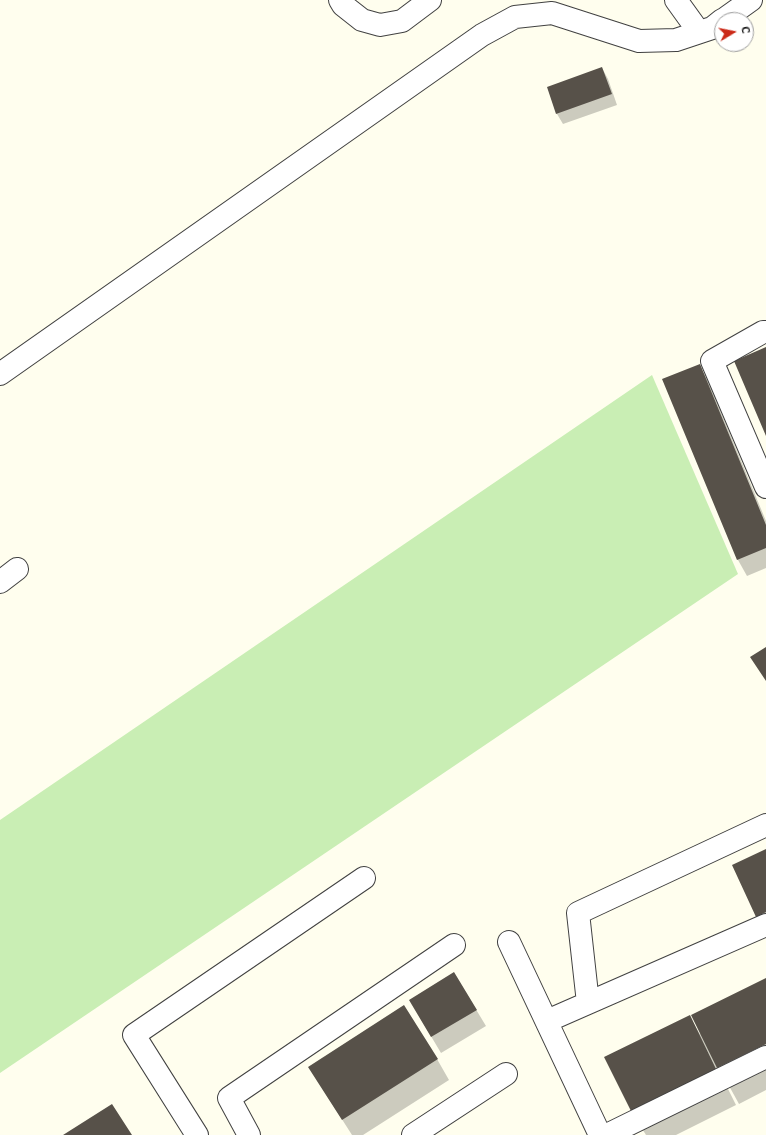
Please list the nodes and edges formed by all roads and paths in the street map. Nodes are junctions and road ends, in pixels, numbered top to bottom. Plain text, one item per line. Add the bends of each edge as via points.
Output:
1 (340, 0) edge
2 (430, 0) edge
3 (676, 0) edge
4 (751, 0) edge
5 (734, 12) edge
6 (714, 26) edge
7 (700, 32) junction
8 (766, 332) edge
9 (0, 374) edge
10 (766, 487) edge
11 (17, 569) dead end
12 (0, 582) edge
13 (766, 825) edge
14 (364, 878) dead end
15 (764, 932) edge
16 (509, 942) dead end
17 (454, 945) dead end
18 (588, 1003) junction
19 (547, 1021) junction
20 (766, 1057) edge
21 (506, 1074) dead end
22 (197, 1135) edge
23 (249, 1135) edge
24 (413, 1135) edge
25 (600, 1135) edge
26 (607, 1135) edge

1 - 2 lane via 362,20 380,25 402,21
3 - 7 lane
4 - 5 lane
6 - 7 lane
7 - 9 lane via 676,40 639,41 552,13 515,17 482,34
8 - 10 lane via 712,361
11 - 12 lane
13 - 18 lane via 578,913
14 - 22 lane via 134,1035
15 - 18 lane
16 - 19 lane
17 - 23 lane via 228,1098
18 - 19 lane
19 - 25 lane
20 - 26 lane
21 - 24 lane

